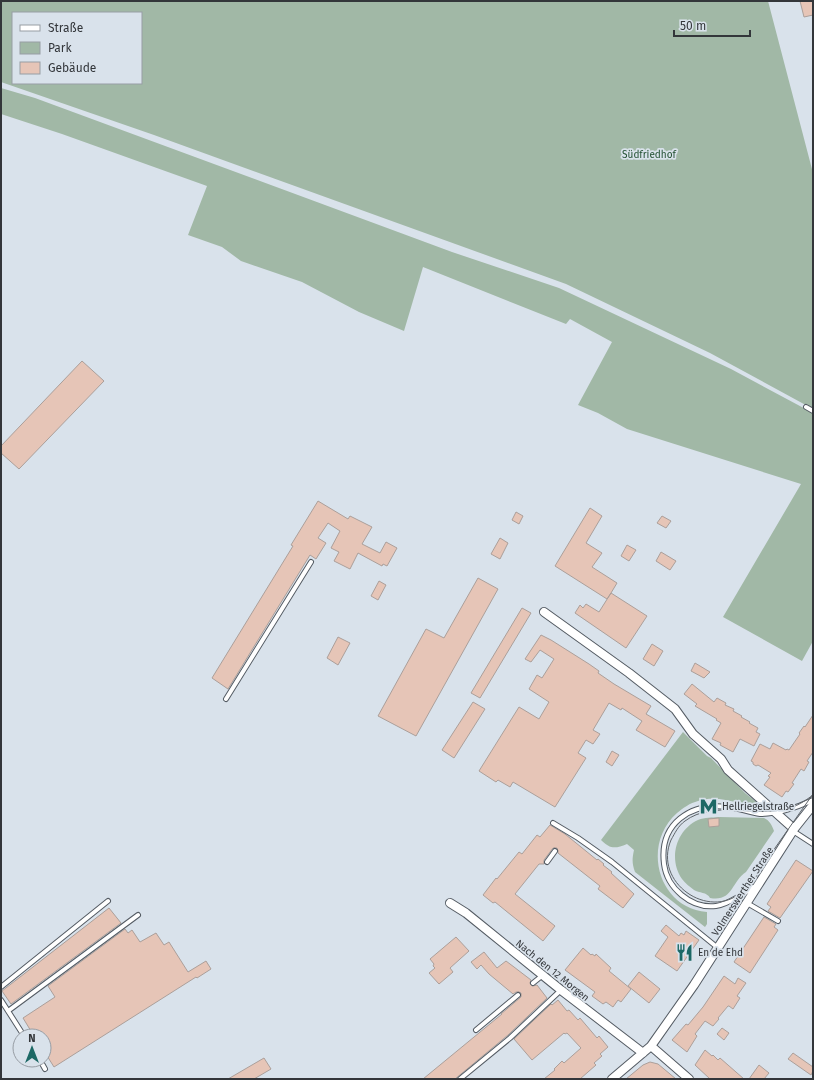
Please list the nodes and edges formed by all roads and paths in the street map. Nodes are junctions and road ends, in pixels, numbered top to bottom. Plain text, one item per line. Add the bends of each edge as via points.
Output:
1 (806, 407) dead end
2 (813, 411) edge
3 (311, 562) dead end
4 (544, 612) dead end
5 (226, 699) dead end
6 (813, 800) edge
7 (813, 804) edge
8 (775, 813) junction
9 (553, 823) dead end
10 (793, 830) junction
11 (813, 844) edge
12 (555, 851) dead end
13 (546, 862) dead end
14 (769, 868) junction
15 (108, 901) dead end
16 (450, 903) dead end
17 (747, 903) junction
18 (138, 915) dead end
19 (778, 921) dead end
20 (718, 948) junction
21 (543, 975) junction
22 (533, 982) dead end
23 (1, 987) edge
24 (562, 990) junction
25 (518, 995) dead end
26 (1, 1000) edge
27 (8, 1011) junction
28 (19, 1028) edge
29 (476, 1030) dead end
30 (651, 1046) junction
31 (643, 1053) junction
32 (460, 1079) edge
33 (612, 1079) edge
34 (689, 1079) edge

1 - 2 lane
3 - 5 lane
4 - 8 street via 675,709 693,734 722,759 728,770
6 - 8 lane
7 - 10 street, Volmerswerther Straße
8 - 10 street
8 - 14 lane via 759,814 716,806 699,808 672,826 664,849 665,868 674,887 691,902 702,905 716,906 730,902 750,890
9 - 20 lane via 612,862
10 - 11 lane
10 - 14 street, Volmerswerther Straße
12 - 13 lane
14 - 17 street, Volmerswerther Straße
15 - 23 lane
16 - 21 street, Nach den 12 Morgen
17 - 19 lane
17 - 20 street, Volmerswerther Straße
18 - 27 lane
20 - 30 street, Volmerswerther Straße
21 - 22 lane
21 - 24 street, Nach den 12 Morgen
24 - 31 street, Nach den 12 Morgen
24 - 32 lane
25 - 29 lane
26 - 27 lane
27 - 28 lane
30 - 31 street, Volmerswerther Straße
30 - 34 street
31 - 33 street, Volmerswerther Straße

